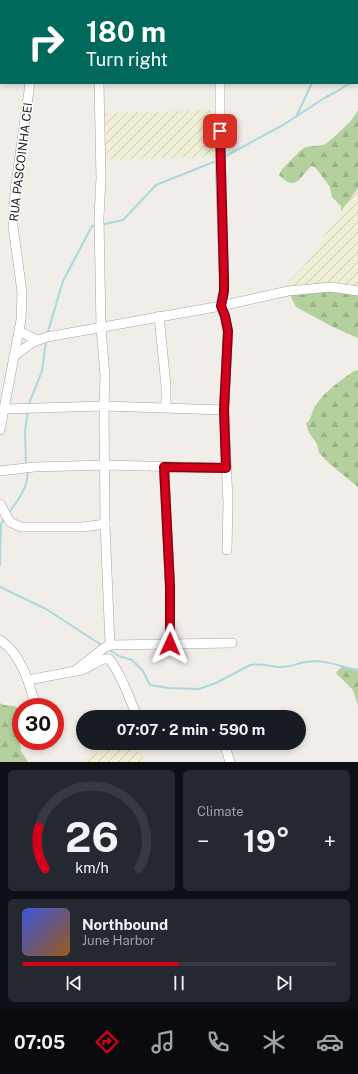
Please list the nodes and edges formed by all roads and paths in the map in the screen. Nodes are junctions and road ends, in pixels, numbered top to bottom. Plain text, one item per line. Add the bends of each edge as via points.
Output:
1 (30, 84) edge
2 (99, 84) edge
3 (220, 84) edge
4 (358, 291) edge
5 (221, 306) junction
6 (159, 316) junction
7 (101, 328) junction
8 (19, 331) junction
9 (37, 340) junction
10 (14, 356) junction
11 (104, 406) junction
12 (166, 407) junction
13 (5, 409) junction
14 (224, 410) junction
15 (0, 430) edge
16 (105, 465) junction
17 (164, 467) junction
18 (226, 468) junction
19 (0, 471) edge
20 (0, 504) edge
21 (106, 524) junction
22 (228, 550) dead end
23 (0, 640) edge
24 (232, 643) dead end
25 (170, 644) junction
26 (110, 645) junction
27 (72, 672) junction
28 (28, 680) junction
29 (33, 698) edge
30 (134, 710) edge
31 (226, 750) edge
32 (230, 762) edge

1 - 8 street, RUA PASCOINHA CEI via 13,218 22,292
2 - 7 street
3 - 5 street via 224,279
4 - 5 street via 331,287 306,289
5 - 6 street
5 - 14 street via 228,331
6 - 7 street
6 - 12 street
7 - 9 street
7 - 11 street via 105,376
8 - 9 street
8 - 10 street, RUA PASCOINHA CEI
9 - 10 street
10 - 13 street, RUA PASCOINHA CEI
11 - 12 street
11 - 13 street
11 - 16 street
12 - 14 street
13 - 15 street, RUA PASCOINHA CEI
14 - 18 street
16 - 17 street
16 - 19 street via 34,467
16 - 21 street
17 - 18 street
17 - 25 street
18 - 22 street
20 - 21 street via 10,522 21,527 84,527
21 - 26 street
23 - 28 street via 13,653
24 - 25 street
25 - 26 street
26 - 27 street
27 - 28 street
27 - 30 street via 88,668 104,658 109,659
28 - 29 street
31 - 32 street

